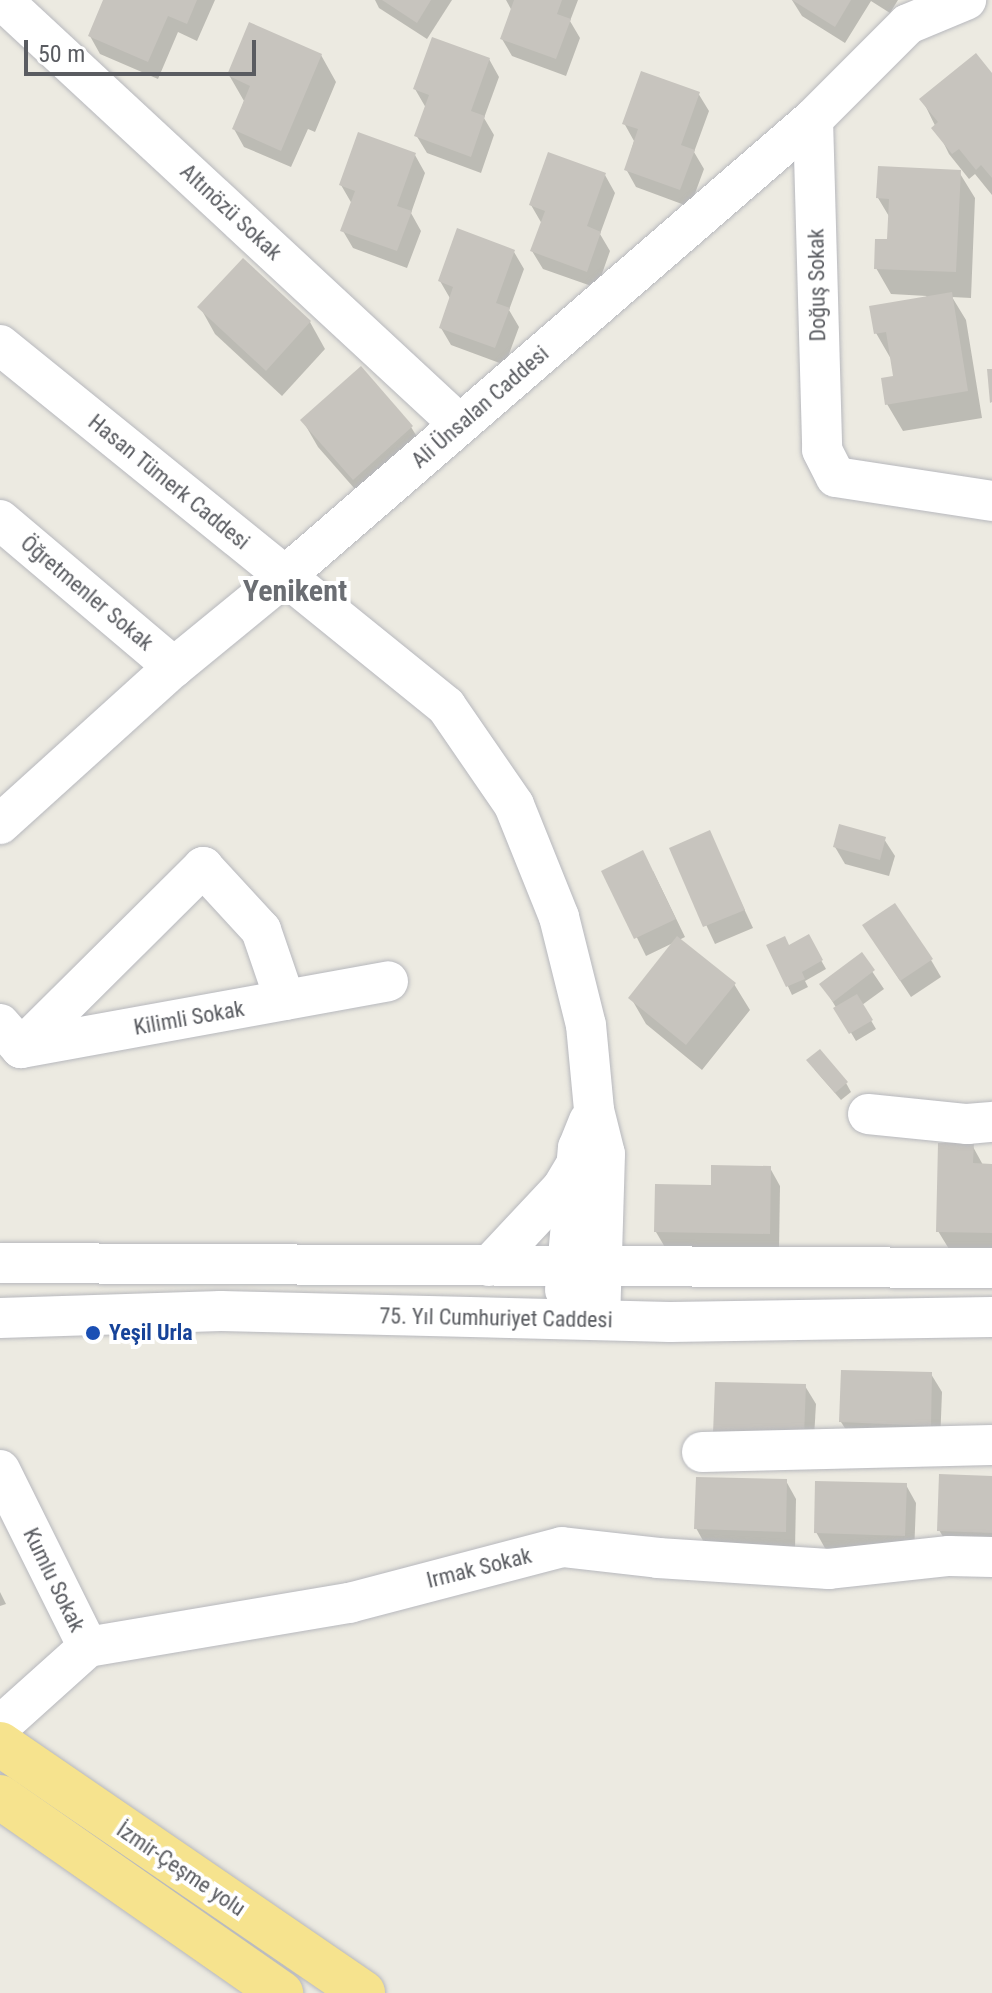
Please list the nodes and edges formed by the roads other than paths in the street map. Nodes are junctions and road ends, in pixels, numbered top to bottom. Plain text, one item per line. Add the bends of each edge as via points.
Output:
1 (2, 0) edge
2 (966, 0) edge
3 (813, 119) junction
4 (0, 345) edge
5 (459, 424) junction
6 (992, 501) edge
7 (0, 520) edge
8 (285, 576) junction
9 (174, 667) junction
10 (0, 824) edge
11 (388, 981) dead end
12 (285, 1000) junction
13 (11, 1036) edge
14 (594, 1110) junction
15 (868, 1114) dead end
16 (992, 1122) edge
17 (576, 1165) junction
18 (0, 1263) edge
19 (583, 1264) junction
20 (489, 1266) junction
21 (992, 1268) edge
22 (992, 1317) edge
23 (0, 1318) edge
24 (581, 1320) junction
25 (992, 1445) edge
26 (702, 1452) dead end
27 (0, 1470) edge
28 (992, 1557) edge
29 (88, 1647) junction
30 (0, 1726) edge
31 (0, 1744) edge
32 (0, 1797) edge
33 (281, 1993) edge
34 (363, 1993) edge

1 - 5 street, Altınözü Sokak
2 - 3 street, Ali Ünsalan Caddesi via 908,24
3 - 5 street, Ali Ünsalan Caddesi
3 - 6 street, Doğuş Sokak via 829,463
4 - 8 street, Hasan Tümerk Caddesi
5 - 8 street, Ali Ünsalan Caddesi
7 - 9 street, Öğretmenler Sokak
8 - 9 street, Ali Ünsalan Caddesi
8 - 14 street, Hasan Tümerk Caddesi via 446,706 514,805 559,917 586,1025
9 - 10 street, Ali Ünsalan Caddesi
11 - 12 street, Kilimli Sokak
12 - 13 street, Kilimli Sokak
12 - 13 street via 261,930 203,867
14 - 17 street
14 - 19 street, Hasan Tümerk Caddesi via 605,1154
15 - 16 street
17 - 19 street
17 - 20 street via 562,1188
18 - 20 street
19 - 20 street
19 - 21 street
19 - 24 street
22 - 24 street, 75. Yıl Cumhuriyet Caddesi
23 - 24 street, 75. Yıl Cumhuriyet Caddesi via 221,1311
25 - 26 street
27 - 29 street, Kumlu Sokak
28 - 29 street, Irmak Sokak via 949,1556 829,1569 562,1547 349,1603
29 - 30 street
31 - 34 highway, İzmir-Çeşme yolu
32 - 33 highway, İzmir-Çeşme yolu

